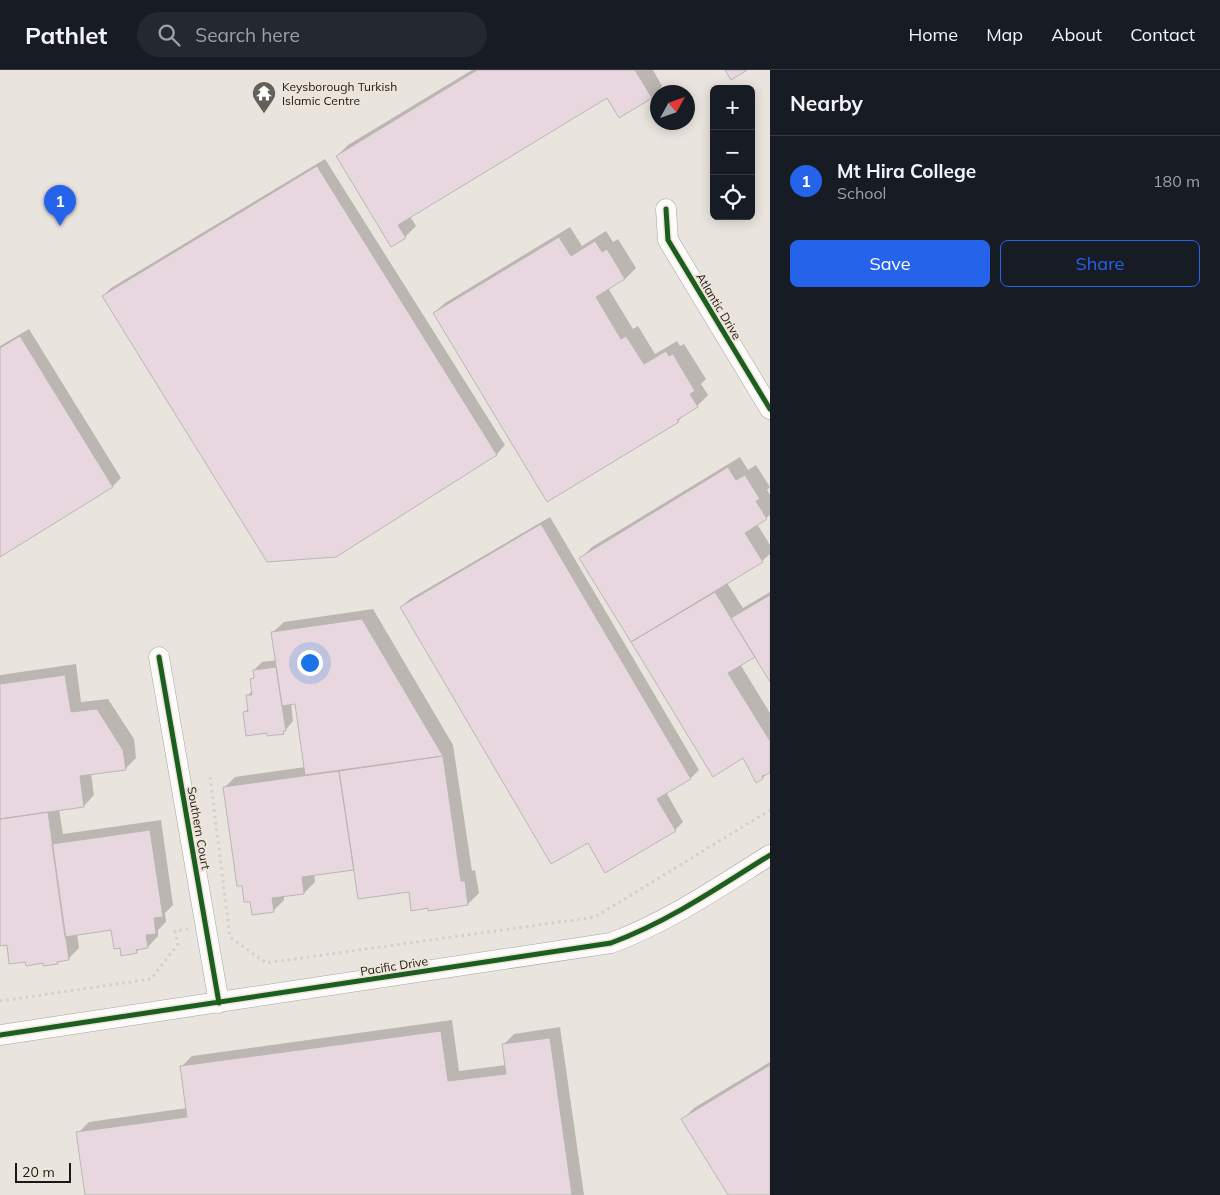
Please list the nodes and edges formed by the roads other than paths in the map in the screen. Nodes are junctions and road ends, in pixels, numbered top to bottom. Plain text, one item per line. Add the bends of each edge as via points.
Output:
1 (666, 208) dead end
2 (770, 410) edge
3 (159, 657) dead end
4 (770, 855) edge
5 (219, 1003) junction
6 (0, 1035) edge

1 - 2 street, Atlantic Drive via 668,240
3 - 5 street, Southern Court
4 - 5 street, Pacific Drive via 640,932 611,943
5 - 6 street, Pacific Drive

